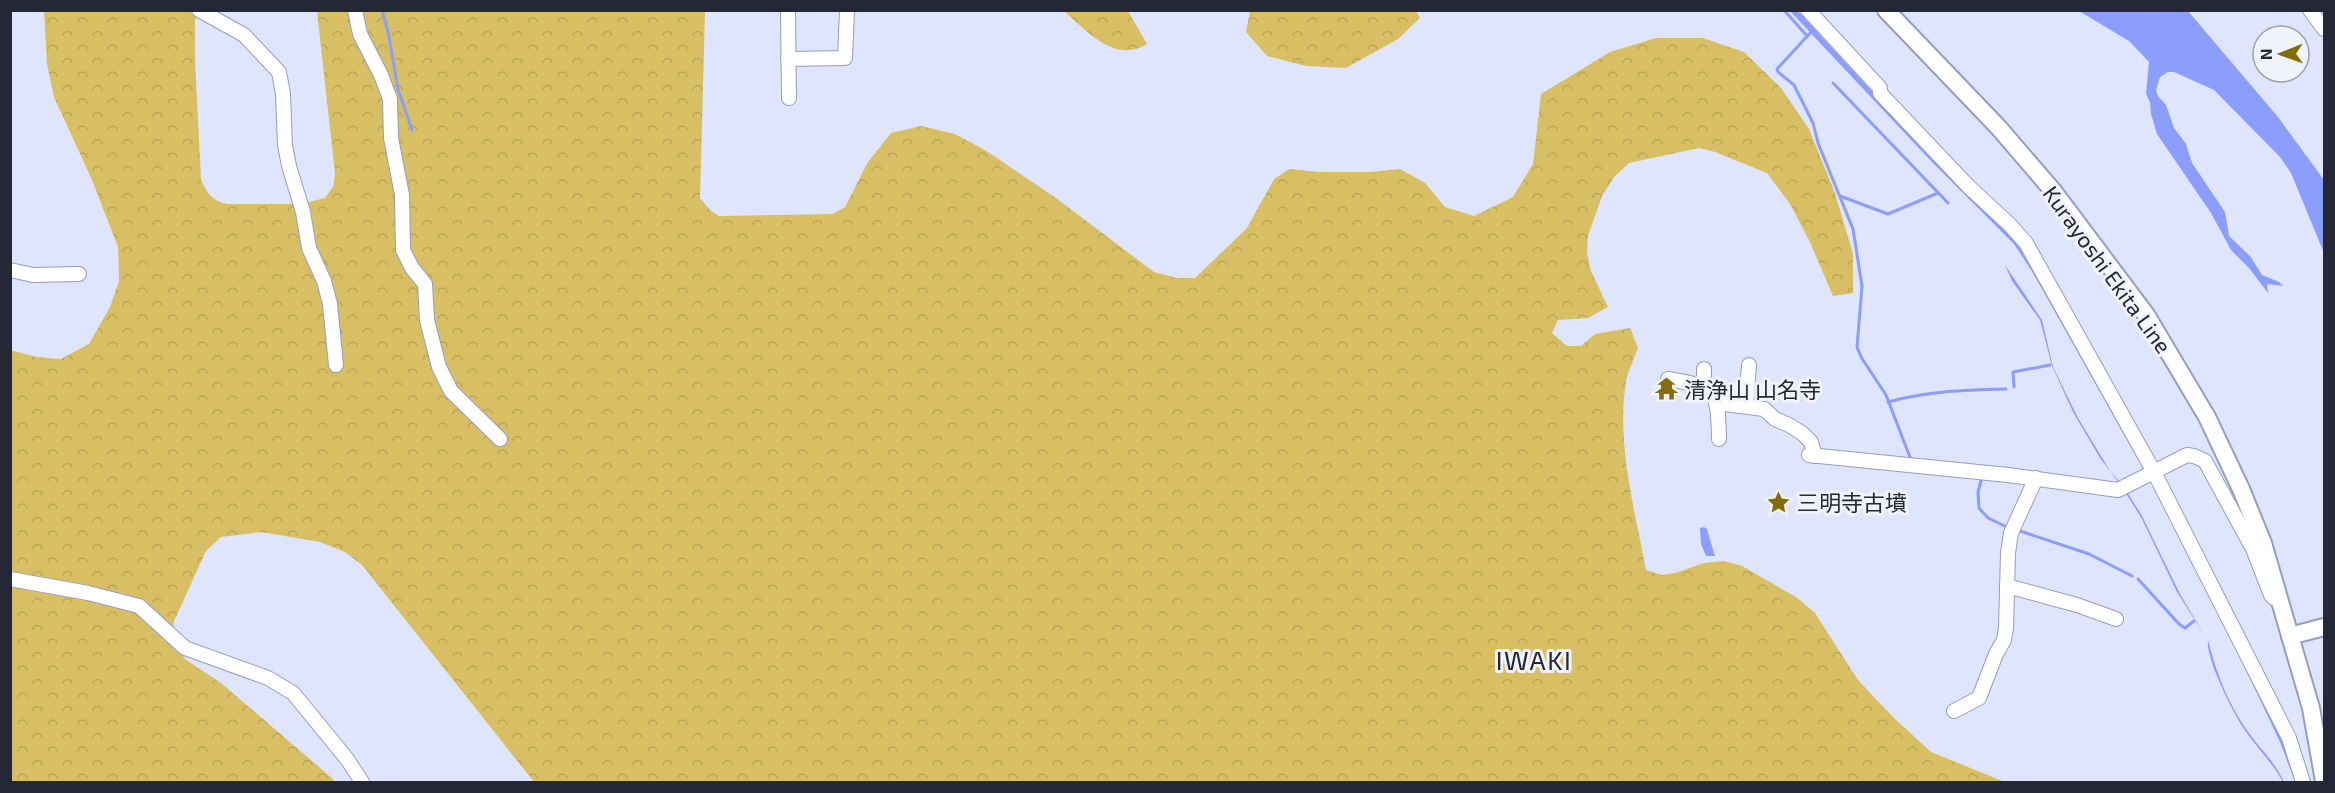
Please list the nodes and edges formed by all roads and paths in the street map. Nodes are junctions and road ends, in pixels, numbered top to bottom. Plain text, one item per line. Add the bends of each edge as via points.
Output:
1 (199, 10) edge
2 (355, 10) edge
3 (788, 10) edge
4 (846, 10) edge
5 (1808, 10) edge
6 (1886, 10) edge
7 (2310, 10) edge
8 (2325, 29) edge
9 (788, 59) junction
10 (789, 98) dead end
11 (10, 270) edge
12 (79, 274) dead end
13 (336, 365) dead end
14 (1749, 365) dead end
15 (1704, 369) dead end
16 (1668, 379) dead end
17 (1704, 388) junction
18 (1717, 403) junction
19 (1746, 406) junction
20 (500, 439) dead end
21 (1719, 439) dead end
22 (2154, 472) junction
23 (2036, 478) junction
24 (10, 579) edge
25 (2007, 586) junction
26 (2279, 601) junction
27 (2116, 619) dead end
28 (2325, 627) edge
29 (2297, 635) junction
30 (1958, 712) dead end
31 (2325, 781) edge
32 (362, 783) edge
33 (2303, 783) edge

1 - 13 street via 244,35 279,72 289,166 309,248 330,304
2 - 20 street via 360,34 390,99 391,138 402,195 403,250 425,284 427,320 439,367 451,391
3 - 9 street
4 - 9 street via 845,58
5 - 22 street via 1880,88 1880,93 2026,243
6 - 26 main road, Kurayoshi Ekita Line via 2054,192 2147,316 2206,417 2241,489 2263,543
7 - 8 street
9 - 10 street
11 - 12 street via 33,275
14 - 19 street
15 - 17 street
16 - 17 street
17 - 18 street
18 - 19 street
18 - 21 street
19 - 23 street via 1764,409 1802,433 1811,442 1812,456
22 - 23 street via 2118,490
22 - 26 street via 2187,455 2205,461 2253,549 2271,595
22 - 33 street via 2289,738
23 - 25 street via 2011,533
24 - 32 street via 139,606 185,648 268,678 293,693
25 - 27 street
25 - 30 street via 2004,640 1979,698
26 - 29 main road, Kurayoshi Ekita Line
28 - 29 main road
29 - 31 main road, Kurayoshi Ekita Line

